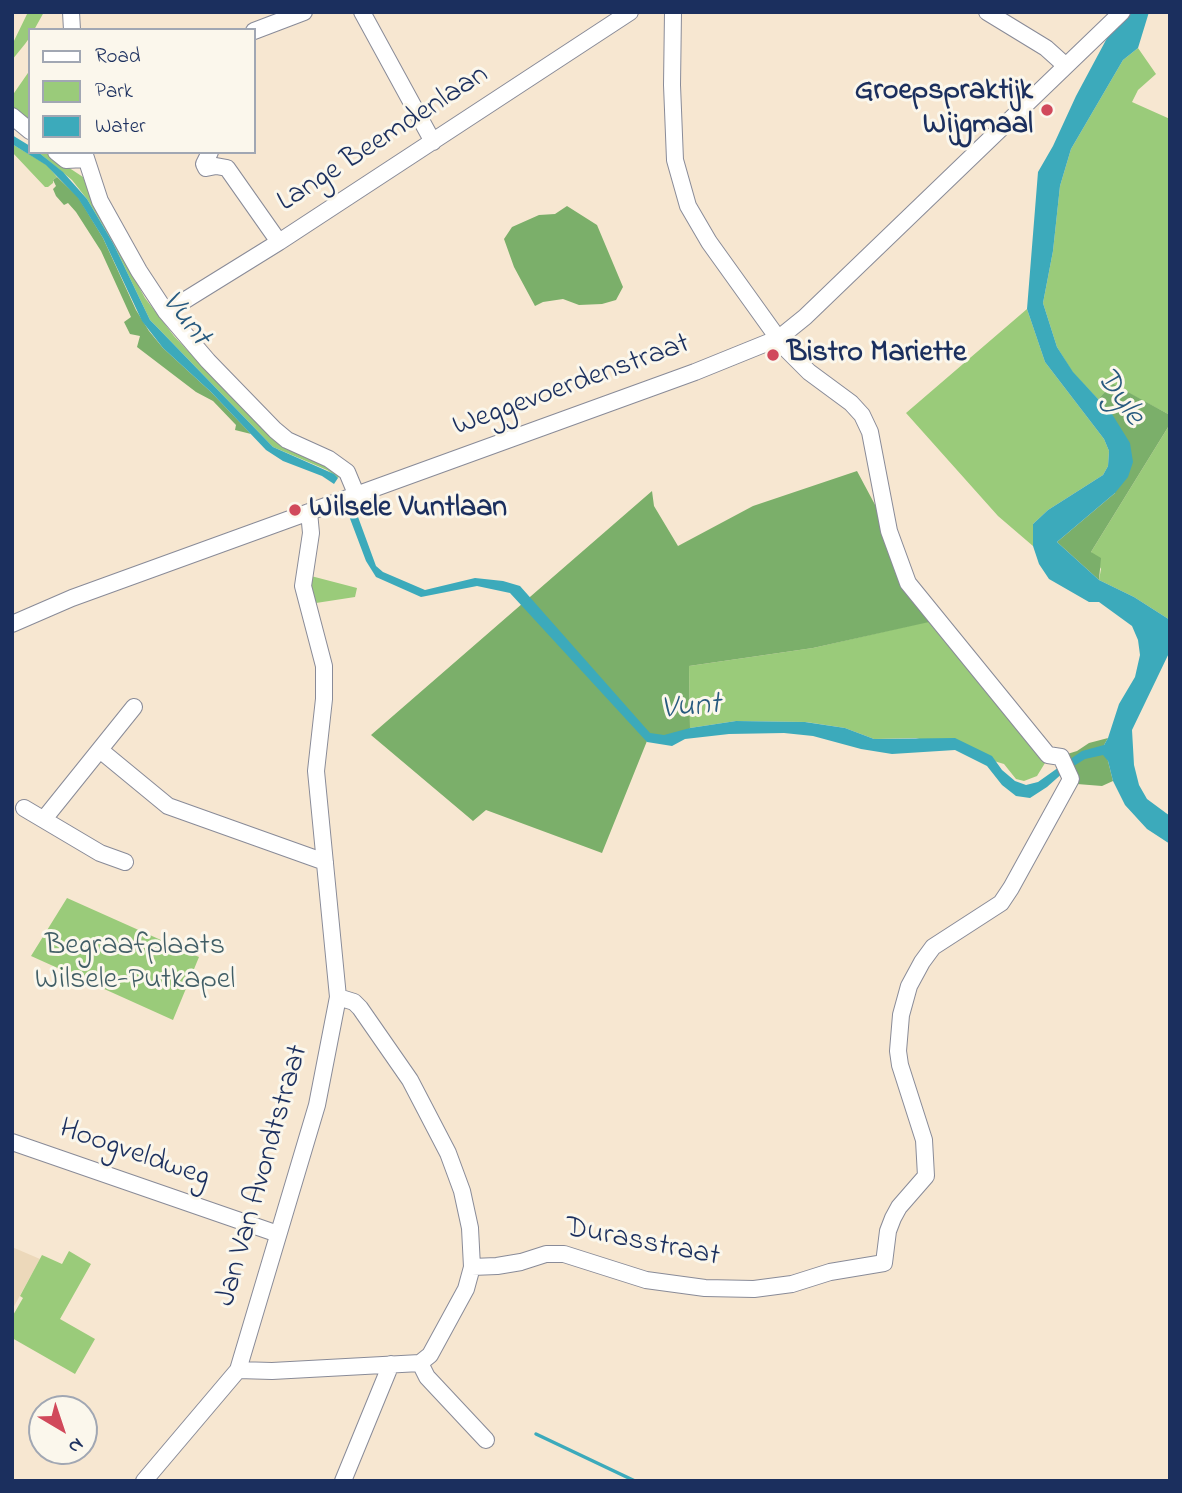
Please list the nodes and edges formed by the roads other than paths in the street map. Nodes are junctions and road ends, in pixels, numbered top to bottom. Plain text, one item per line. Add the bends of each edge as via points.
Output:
1 (304, 12) edge
2 (362, 12) edge
3 (630, 12) edge
4 (673, 12) edge
5 (987, 12) edge
6 (1112, 19) edge
7 (256, 30) edge
8 (1066, 66) junction
9 (12, 117) edge
10 (28, 129) edge
11 (433, 142) junction
12 (58, 154) edge
13 (209, 154) edge
14 (219, 154) edge
15 (85, 156) edge
16 (227, 168) junction
17 (279, 242) junction
18 (166, 312) junction
19 (779, 338) junction
20 (350, 498) junction
21 (309, 512) junction
22 (12, 624) edge
23 (134, 707) dead end
24 (100, 750) junction
25 (24, 808) dead end
26 (44, 819) junction
27 (125, 862) dead end
28 (325, 862) junction
29 (338, 997) junction
30 (12, 1142) edge
31 (278, 1234) junction
32 (472, 1267) junction
33 (420, 1363) junction
34 (391, 1364) junction
35 (238, 1370) junction
36 (486, 1440) dead end
37 (144, 1481) edge
38 (343, 1481) edge

1 - 7 street
2 - 11 street
3 - 11 street, Lange Beemdenlaan
4 - 19 street via 672,123 675,160 688,206
5 - 8 street via 1046,48
6 - 8 street, Weggevoerdenstraat
8 - 19 street, Weggevoerdenstraat
9 - 10 street
11 - 17 street, Lange Beemdenlaan
12 - 15 street via 66,160
13 - 16 street via 206,168
14 - 16 street
15 - 18 street via 100,201
16 - 17 street
17 - 18 street, Lange Beemdenlaan
18 - 20 street via 275,430 348,472
19 - 20 street, Weggevoerdenstraat
19 - 32 street, Durasstraat via 800,364 862,415 870,432 889,531 908,583 1048,755 1062,759 1070,777 1001,903 933,947 909,986 898,1051 924,1140 926,1176 893,1218 884,1263 754,1289 659,1282 564,1254
20 - 21 street, Weggevoerdenstraat
21 - 22 street, Weggevoerdenstraat
21 - 28 street, Jan Van Avondtstraat via 311,533 303,586 324,666 316,771
23 - 24 street
24 - 26 street
24 - 28 street via 168,806
25 - 26 street
26 - 27 street via 100,853
28 - 29 street, Jan Van Avondtstraat
29 - 31 street, Jan Van Avondtstraat via 317,1105
29 - 32 street via 354,1002 369,1020 410,1080 448,1153 464,1203
30 - 31 street, Hoogveldweg
31 - 35 street, Jan Van Avondtstraat
32 - 33 street via 457,1307 430,1355
33 - 34 street
33 - 36 street via 427,1377
34 - 35 street
34 - 38 street
35 - 37 street

